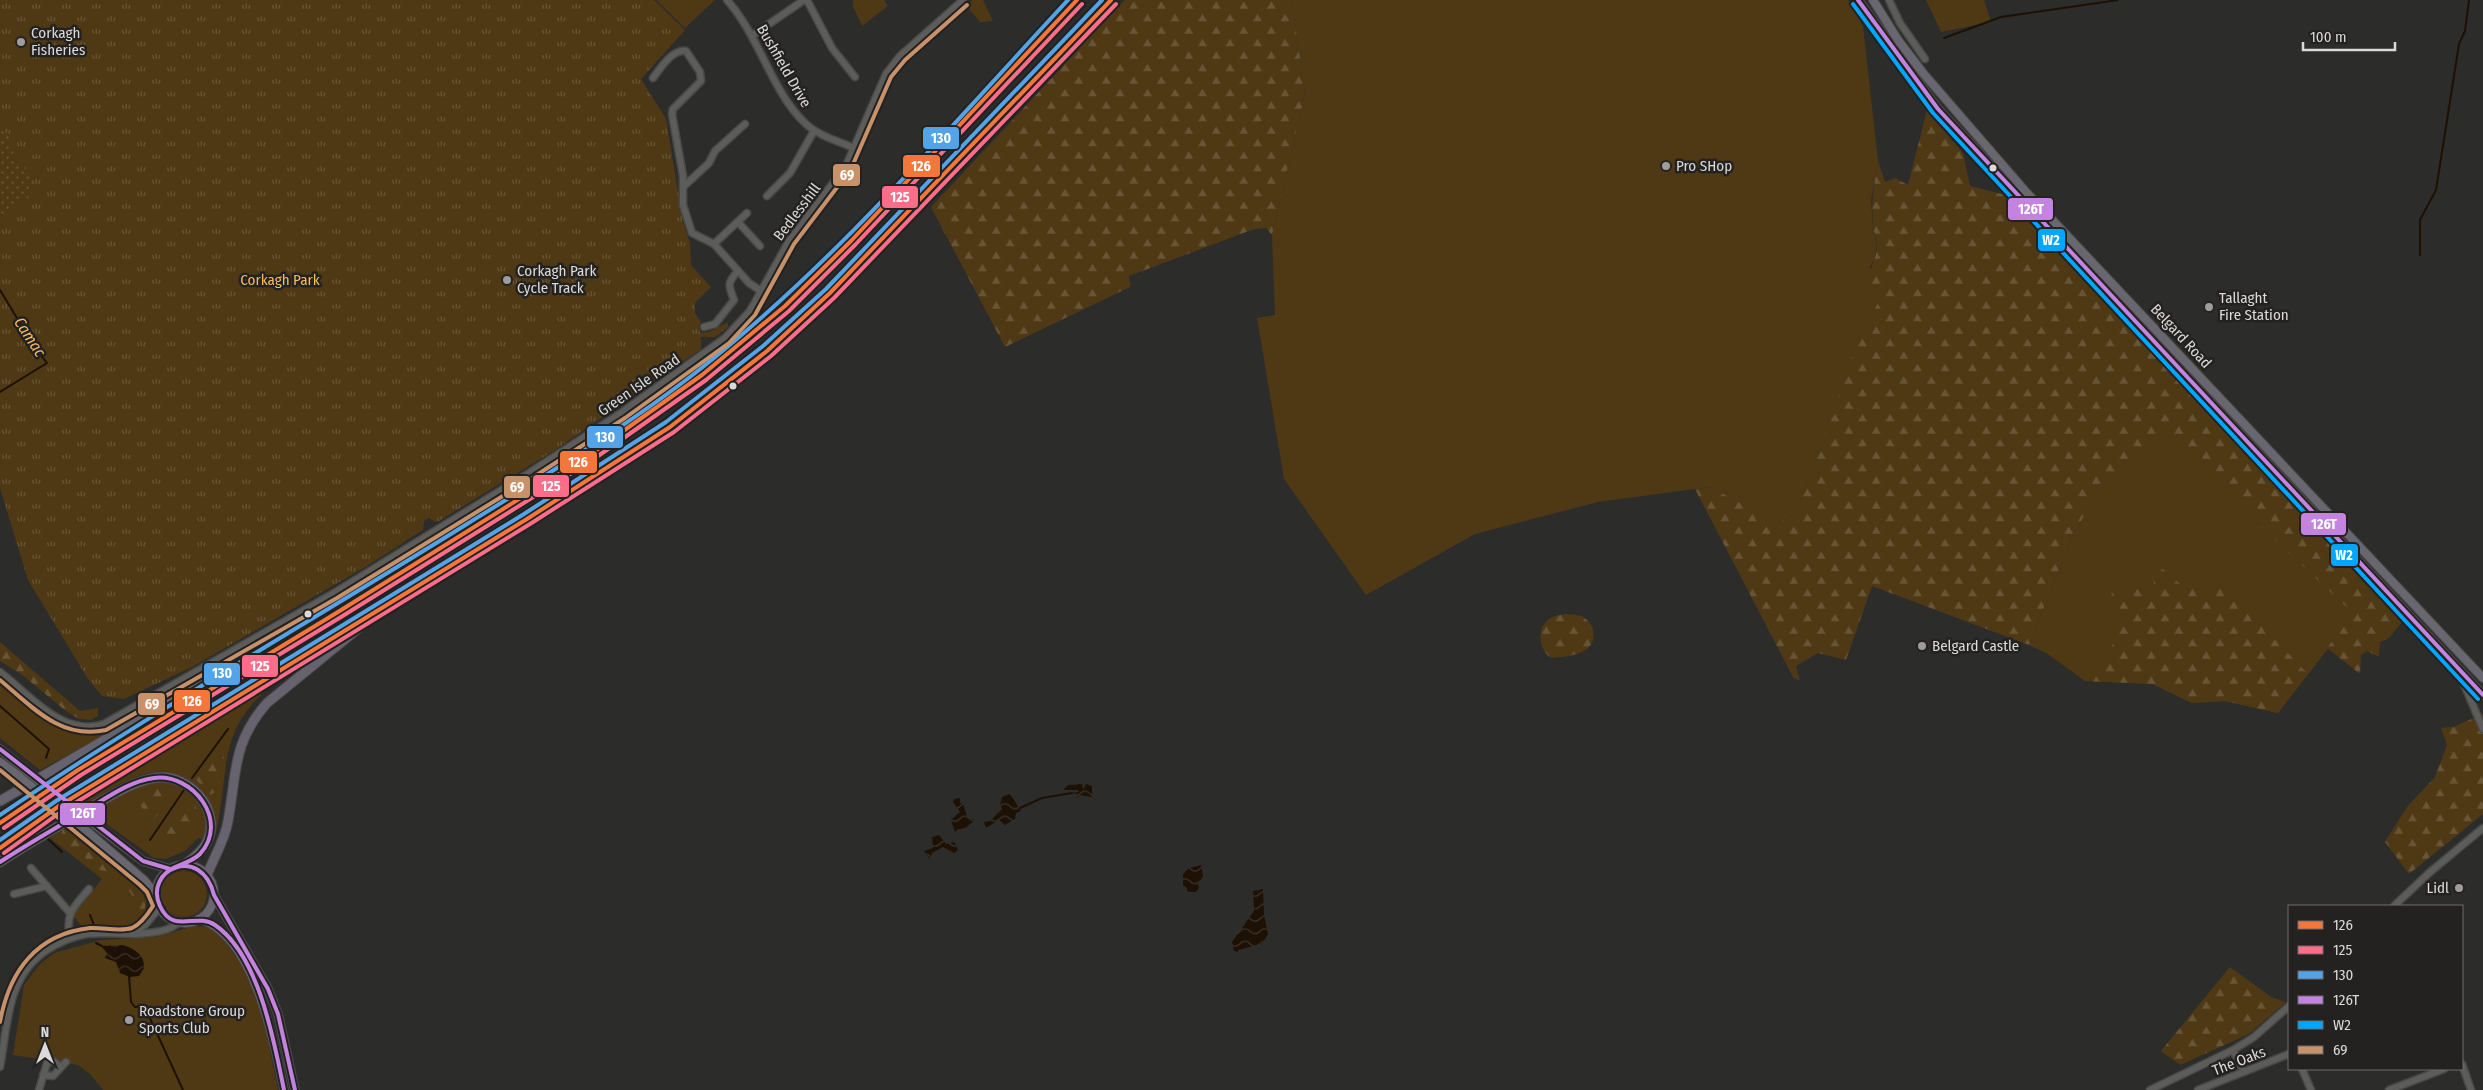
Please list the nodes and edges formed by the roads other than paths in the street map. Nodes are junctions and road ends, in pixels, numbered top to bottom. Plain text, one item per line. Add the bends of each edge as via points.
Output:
1 (727, 0) edge
2 (805, 0) edge
3 (963, 0) edge
4 (1077, 0) edge
5 (1111, 0) edge
6 (1858, 0) edge
7 (1864, 0) edge
8 (1873, 0) edge
9 (1889, 0) edge
10 (1871, 20) junction
11 (753, 35) junction
12 (1925, 58) dead end
13 (855, 77) dead end
14 (653, 78) dead end
15 (745, 124) dead end
16 (814, 131) junction
17 (854, 148) junction
18 (683, 187) junction
19 (767, 196) dead end
20 (747, 213) dead end
21 (738, 222) junction
22 (714, 244) junction
23 (760, 246) dead end
24 (738, 271) junction
25 (761, 291) junction
26 (704, 327) dead end
27 (2164, 337) junction
28 (2156, 343) junction
29 (388, 605) junction
30 (338, 612) junction
31 (2452, 660) junction
32 (0, 672) edge
33 (2483, 678) edge
34 (2483, 695) edge
35 (2483, 729) edge
36 (0, 749) edge
37 (0, 762) edge
38 (0, 800) edge
39 (0, 823) edge
40 (2483, 828) edge
41 (0, 848) edge
42 (0, 862) edge
43 (184, 865) junction
44 (31, 868) dead end
45 (170, 869) junction
46 (207, 875) junction
47 (47, 886) junction
48 (89, 889) dead end
49 (14, 894) dead end
50 (214, 895) junction
51 (156, 896) junction
52 (2395, 905) edge
53 (160, 907) junction
54 (70, 913) junction
55 (199, 919) junction
56 (179, 922) junction
57 (133, 934) junction
58 (70, 938) junction
59 (2288, 1007) edge
60 (2234, 1050) junction
61 (2288, 1054) edge
62 (0, 1067) edge
63 (2463, 1067) edge
64 (2302, 1070) edge
65 (2441, 1070) edge
66 (2244, 1072) junction
67 (43, 1075) junction
68 (39, 1090) edge
69 (284, 1090) edge
70 (295, 1090) edge
71 (2150, 1090) edge
72 (2198, 1090) edge
73 (2312, 1090) edge
74 (2389, 1090) edge
75 (2471, 1090) edge

1 - 11 street, Bushfield Drive
2 - 11 street
2 - 13 street via 832,48
3 - 17 street, Bedlesshill via 891,67
4 - 30 highway via 852,241 740,344 626,431
5 - 29 highway via 860,263 767,350 670,427
6 - 10 main road, Belgard Road
7 - 10 main road, Belgard Road
8 - 27 main road, Belgard Road via 1923,73 2026,192
9 - 12 street via 1900,23
10 - 28 main road, Belgard Road via 1938,109
11 - 16 street, Bushfield Drive via 781,90 796,113
14 - 18 street via 680,50 686,51 700,72 701,81 673,109 672,114
15 - 18 street
16 - 17 street, Bushfield Drive
16 - 19 street via 790,173
17 - 25 street, Bedlesshill via 836,181 789,241
18 - 22 street via 683,205 692,233
20 - 21 street
21 - 22 street
21 - 23 street
22 - 24 street
24 - 25 street
24 - 26 street via 728,281 734,300 715,324
25 - 32 street, Green Isle Road via 750,311 725,338 582,439 334,593 104,724 94,728 71,726
27 - 28 main road
27 - 33 main road, Belgard Road
28 - 31 main road, Belgard Road
29 - 41 highway via 59,806
29 - 46 highway via 267,703 255,717 238,751 228,823
30 - 38 highway via 144,717
30 - 39 highway via 78,770
31 - 34 main road, Belgard Road
31 - 35 street
36 - 45 main road, bridge via 143,861
37 - 51 main road, bridge via 144,880
40 - 52 street
42 - 43 highway via 118,792 155,778 168,777 196,791 206,803 210,820 206,844 200,854
43 - 45 main road
43 - 46 main road via 197,867
44 - 47 street
45 - 51 main road via 160,881
46 - 50 main road
47 - 49 street
47 - 54 street
48 - 54 street
50 - 55 main road via 209,911
50 - 70 main road via 268,989 278,1014
51 - 53 main road
53 - 56 main road via 168,917
53 - 57 street
54 - 58 street
55 - 56 main road
55 - 69 main road via 215,924 226,934 249,970 269,1022
56 - 57 street via 175,927
57 - 58 street
58 - 62 street via 38,956 18,981 8,1014
59 - 60 street
60 - 66 street
60 - 71 street
61 - 66 street, The Oaks
63 - 75 street
64 - 73 street
65 - 74 street
66 - 72 street, The Oaks
67 - 67 street via 53,1076 64,1064 50,1061
67 - 68 street

